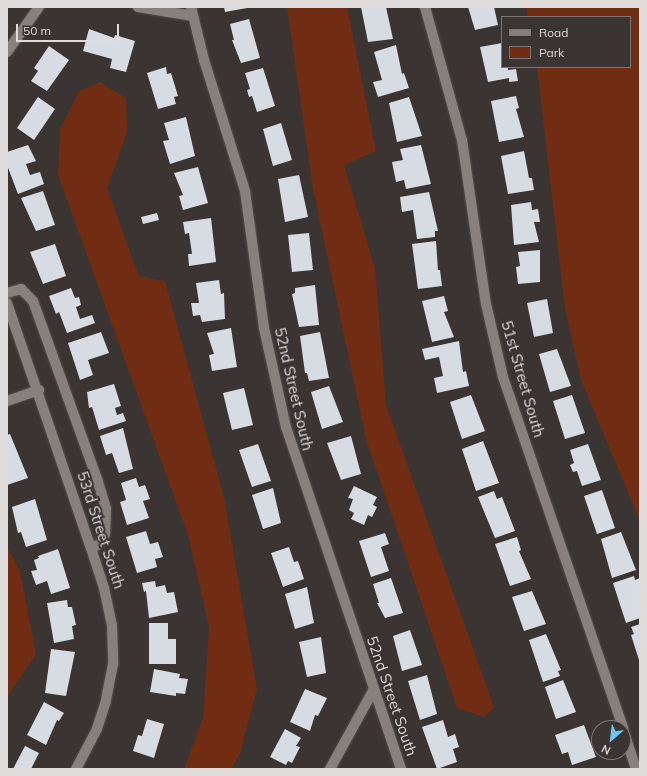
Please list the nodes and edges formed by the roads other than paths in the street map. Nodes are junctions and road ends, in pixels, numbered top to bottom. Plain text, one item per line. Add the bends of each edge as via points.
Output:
1 (39, 7) edge
2 (138, 7) edge
3 (425, 7) edge
4 (192, 12) edge
5 (7, 52) edge
6 (7, 293) edge
7 (7, 303) edge
8 (39, 390) junction
9 (7, 401) edge
10 (92, 548) junction
11 (374, 689) junction
12 (620, 720) edge
13 (631, 754) edge
14 (76, 769) edge
15 (330, 769) edge
16 (401, 769) edge
17 (636, 769) edge

1 - 5 street
2 - 4 street
3 - 12 street, 51st Street South via 462,140 486,304 503,377
4 - 11 street, 52nd Street South via 245,191 264,328 286,428
6 - 10 street via 21,289 33,301 98,482 106,509 105,534 100,544
7 - 8 street, 53rd Street South
8 - 9 street
8 - 10 street, 53rd Street South
10 - 14 street, 53rd Street South via 109,607 113,664 102,715
11 - 15 street
11 - 16 street, 52nd Street South
13 - 17 street, 51st Street South

